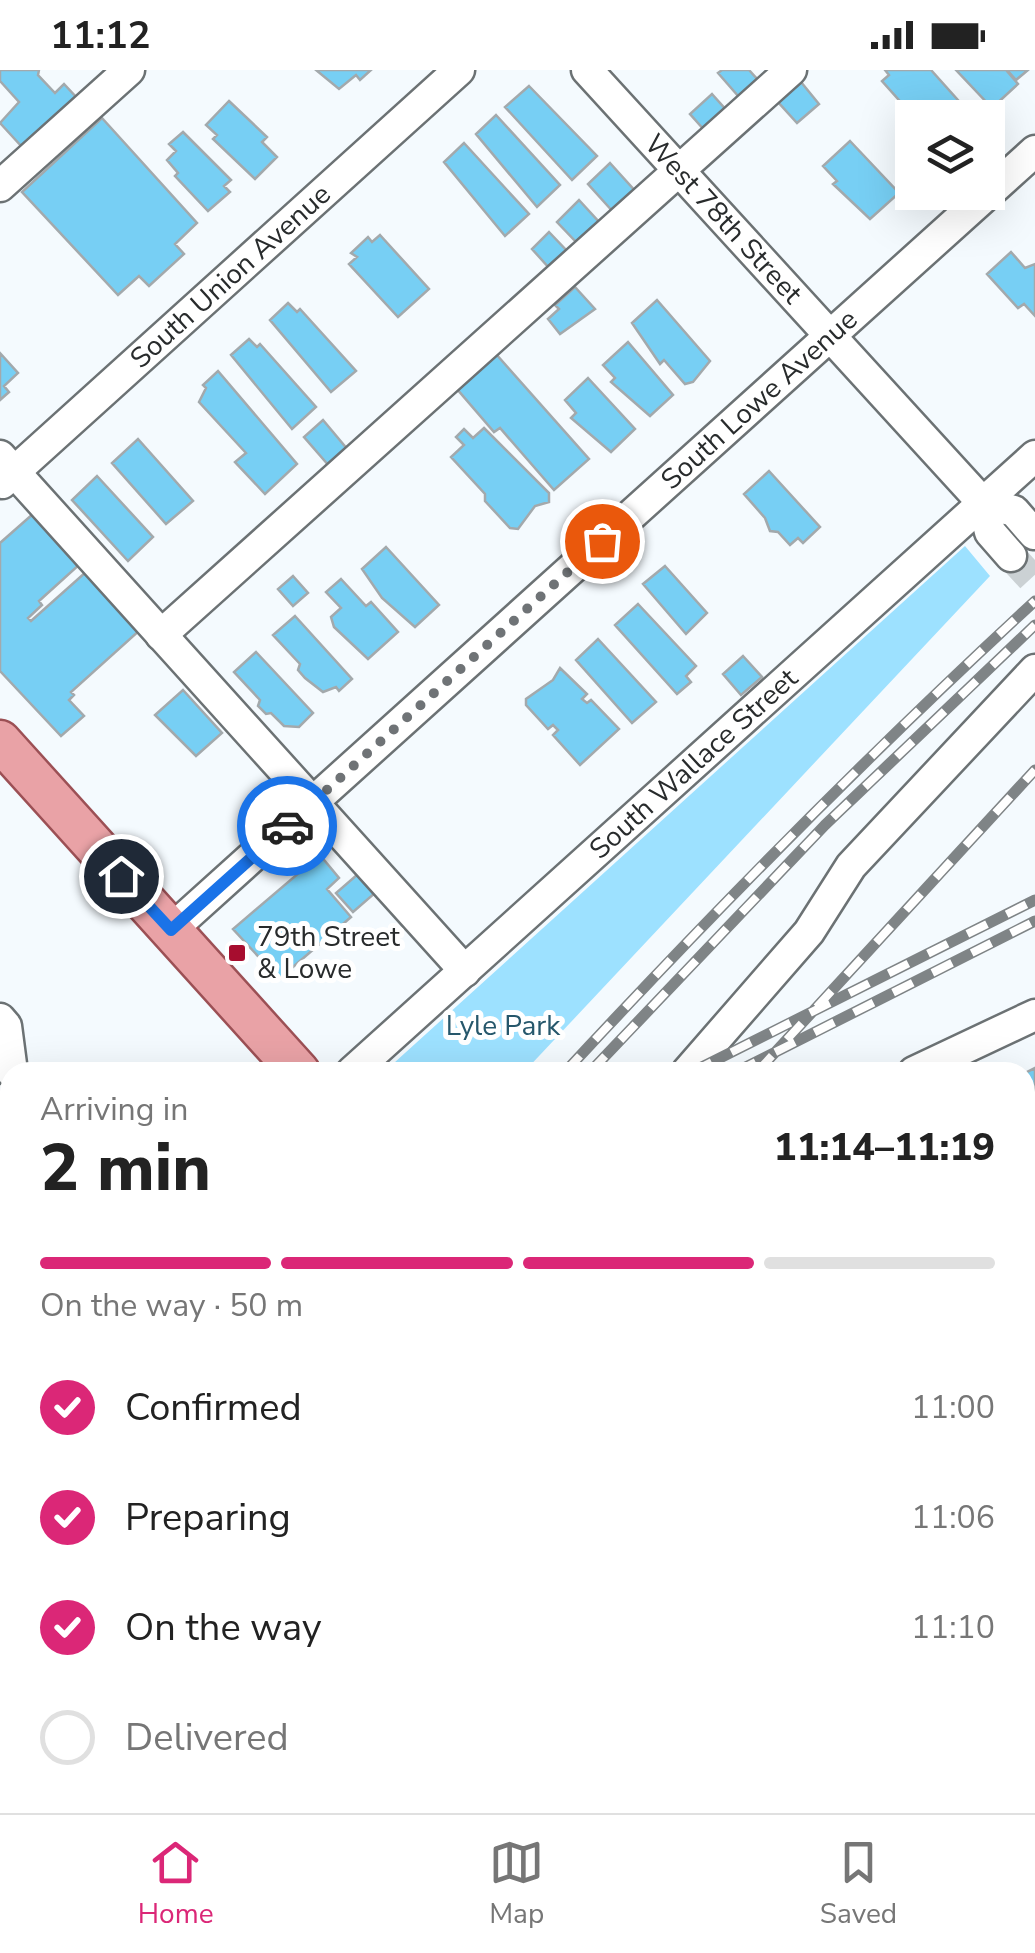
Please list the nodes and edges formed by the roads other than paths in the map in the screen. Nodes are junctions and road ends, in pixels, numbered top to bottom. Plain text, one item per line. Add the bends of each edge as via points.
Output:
1 (128, 70) edge
2 (459, 70) edge
3 (587, 70) edge
4 (791, 70) edge
5 (1035, 151) edge
6 (679, 171) junction
7 (0, 186) edge
8 (830, 336) junction
9 (1035, 456) edge
10 (5, 471) edge
11 (983, 503) junction
12 (1034, 534) tunnel mouth
13 (1011, 556) tunnel mouth
14 (161, 635) junction
15 (1035, 670) edge
16 (0, 741) edge
17 (313, 803) junction
18 (171, 930) junction
19 (465, 971) junction
20 (1035, 1015) edge
21 (0, 1019) edge
22 (8, 1062) edge
23 (290, 1062) edge
24 (363, 1062) edge
25 (696, 1062) edge
26 (935, 1062) edge

1 - 7 street
2 - 10 street, South Union Avenue
3 - 6 street, West 78th Street
4 - 6 street
5 - 8 street, South Lowe Avenue
6 - 8 street, West 78th Street
6 - 14 street
8 - 11 street, West 78th Street
8 - 17 street, South Lowe Avenue
9 - 11 street, South Wallace Street
10 - 14 street
11 - 12 street, West 78th Street via 1014,511
11 - 13 street, West 78th Street via 990,532
11 - 19 street, South Wallace Street
14 - 17 street
15 - 25 street via 851,866 809,932
16 - 18 main road
17 - 18 street, South Lowe Avenue
17 - 19 street
18 - 23 main road
19 - 24 street, South Wallace Street
20 - 26 street
21 - 22 street

